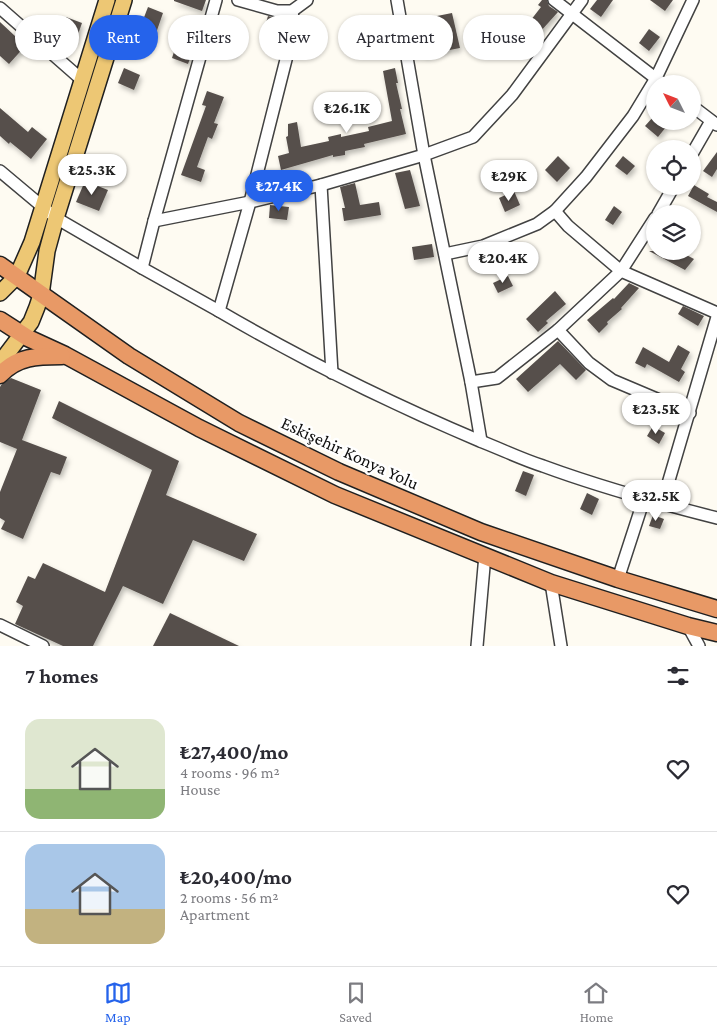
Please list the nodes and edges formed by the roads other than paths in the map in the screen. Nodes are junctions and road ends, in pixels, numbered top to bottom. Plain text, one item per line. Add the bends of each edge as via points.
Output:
1 (107, 0) edge
2 (124, 0) edge
3 (216, 0) edge
4 (238, 0) edge
5 (307, 0) edge
6 (397, 0) edge
7 (554, 0) edge
8 (582, 0) edge
9 (694, 0) edge
10 (0, 8) edge
11 (292, 11) junction
12 (572, 14) junction
13 (651, 75) edge
14 (662, 75) edge
15 (82, 79) junction
16 (646, 98) edge
17 (701, 113) edge
18 (714, 123) edge
19 (701, 141) edge
20 (424, 154) junction
21 (0, 171) edge
22 (321, 185) junction
23 (250, 202) junction
24 (44, 207) junction
25 (554, 211) junction
26 (56, 218) junction
27 (154, 221) junction
28 (646, 232) edge
29 (445, 254) junction
30 (0, 265) edge
31 (142, 268) junction
32 (621, 270) junction
33 (17, 276) junction
34 (0, 293) edge
35 (41, 295) junction
36 (219, 311) junction
37 (717, 313) edge
38 (717, 317) edge
39 (0, 320) edge
40 (558, 330) junction
41 (22, 334) junction
42 (66, 355) junction
43 (0, 364) edge
44 (332, 373) junction
45 (0, 375) edge
46 (471, 382) junction
47 (690, 413) junction
48 (481, 441) junction
49 (644, 499) junction
50 (662, 504) junction
51 (717, 518) edge
52 (485, 555) junction
53 (618, 579) junction
54 (551, 583) junction
55 (717, 609) edge
56 (0, 625) edge
57 (688, 626) junction
58 (717, 634) edge
59 (43, 646) edge
60 (477, 646) edge
61 (561, 646) edge
62 (699, 646) edge

1 - 15 main road
2 - 26 main road
3 - 27 street
4 - 11 street via 277,11
5 - 11 street
6 - 20 street
7 - 12 street
8 - 12 street
9 - 14 street
10 - 15 street
11 - 23 street via 294,28
12 - 13 street
12 - 20 street via 512,95 473,138
15 - 24 main road
16 - 25 street via 586,178
17 - 18 street
18 - 19 street
20 - 22 street
20 - 29 street
21 - 24 street
22 - 23 street
22 - 44 street
23 - 27 street
23 - 36 street
24 - 26 street
24 - 33 main road
25 - 29 street via 537,224 492,242
25 - 32 street
26 - 31 street
26 - 35 main road via 47,251
27 - 31 street
28 - 32 street
29 - 46 street
30 - 33 highway, Eskişehir Konya Yolu
31 - 36 street
32 - 37 street
32 - 40 street
33 - 34 main road
33 - 35 highway, Eskişehir Konya Yolu
35 - 41 main road via 31,322
35 - 53 highway, Eskişehir Konya Yolu via 128,356 239,423 339,472 481,532
36 - 44 street
38 - 47 street
39 - 41 highway
40 - 46 street via 497,378
40 - 47 street via 612,380
41 - 42 highway
41 - 43 main road
42 - 45 highway via 23,359 8,366
42 - 52 highway via 199,428 335,495
44 - 48 street
46 - 48 street
47 - 50 street
48 - 49 street via 541,466
49 - 50 street
49 - 53 street
50 - 51 street
52 - 54 highway
52 - 60 street
53 - 55 highway, Eskişehir Konya Yolu
54 - 57 highway
54 - 61 street
56 - 59 street
57 - 58 highway
57 - 62 street

